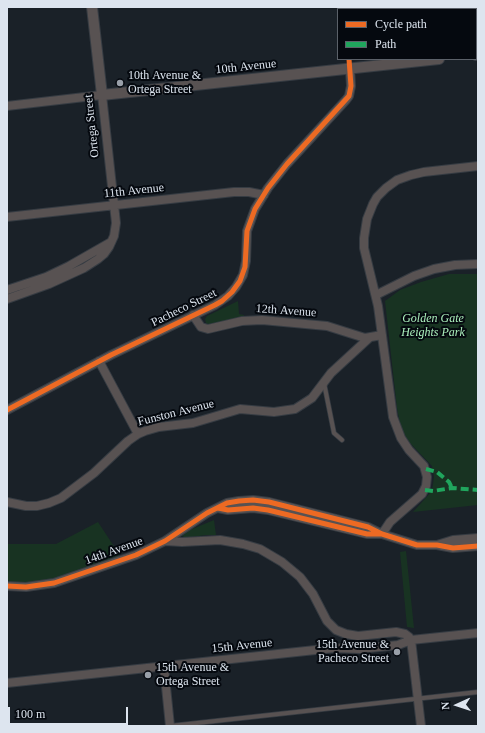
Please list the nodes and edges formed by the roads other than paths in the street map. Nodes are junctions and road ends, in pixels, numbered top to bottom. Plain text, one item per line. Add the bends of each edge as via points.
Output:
1 (92, 7) edge
2 (421, 60) edge
3 (350, 64) edge
4 (102, 96) junction
5 (7, 106) edge
6 (478, 166) edge
7 (264, 195) junction
8 (114, 206) junction
9 (7, 217) edge
10 (111, 242) junction
11 (478, 264) edge
12 (7, 290) edge
13 (376, 295) junction
14 (7, 299) edge
15 (193, 315) junction
16 (382, 335) junction
17 (369, 338) junction
18 (99, 361) junction
19 (324, 383) junction
20 (7, 410) edge
21 (138, 434) junction
22 (342, 440) dead end
23 (7, 502) edge
24 (382, 534) junction
25 (478, 538) edge
26 (165, 541) junction
27 (437, 545) junction
28 (478, 546) edge
29 (7, 586) edge
30 (478, 633) edge
31 (411, 640) junction
32 (164, 667) junction
33 (7, 684) edge
34 (478, 692) edge
35 (418, 699) junction
36 (170, 726) edge
37 (421, 726) edge

1 - 4 street, Ortega Street
2 - 3 street, 10th Avenue
3 - 4 street, 10th Avenue
3 - 7 street, Pacheco Street via 352,86 346,100 287,164
4 - 5 street, 10th Avenue
4 - 8 street, Ortega Street
6 - 13 street via 411,175 391,184 377,198 367,218 364,238 364,248
7 - 8 street, 11th Avenue via 234,192
7 - 15 street, Pacheco Street via 249,223 245,267 236,287 222,301
8 - 9 street, 11th Avenue
8 - 10 street, Ortega Street via 116,223
10 - 12 street via 80,261 46,277
10 - 14 street, Ortega Street via 104,254 84,268
11 - 13 street via 455,265 424,272
13 - 16 street
15 - 17 street, 12th Avenue via 199,324 208,329 242,321 271,320 327,326
15 - 18 street, Pacheco Street
16 - 17 street, 12th Avenue
16 - 24 street via 395,424 405,445 424,466 427,477 422,494 390,522
17 - 19 street, Funston Avenue via 334,370
18 - 20 street, Pacheco Street
18 - 21 street
19 - 21 street, Funston Avenue via 307,402 289,410 274,412 240,409 198,422 159,427
19 - 22 lane via 334,433
21 - 23 street, Funston Avenue via 85,481 61,498 37,506
24 - 26 street, 14th Avenue via 367,534 268,510 218,508
24 - 27 street, 14th Avenue via 412,544
25 - 27 street, 14th Avenue via 453,540
26 - 29 street, 14th Avenue via 136,555 59,581 35,586
26 - 31 street via 220,540 260,549 297,574 313,594 327,621 336,630 358,636 401,633
27 - 28 street, 14th Avenue via 453,548
30 - 31 street, 15th Avenue
31 - 32 street, 15th Avenue via 398,645 334,648
31 - 35 street
32 - 33 street, 15th Avenue
32 - 36 street
34 - 35 lane
35 - 36 lane
35 - 37 street

